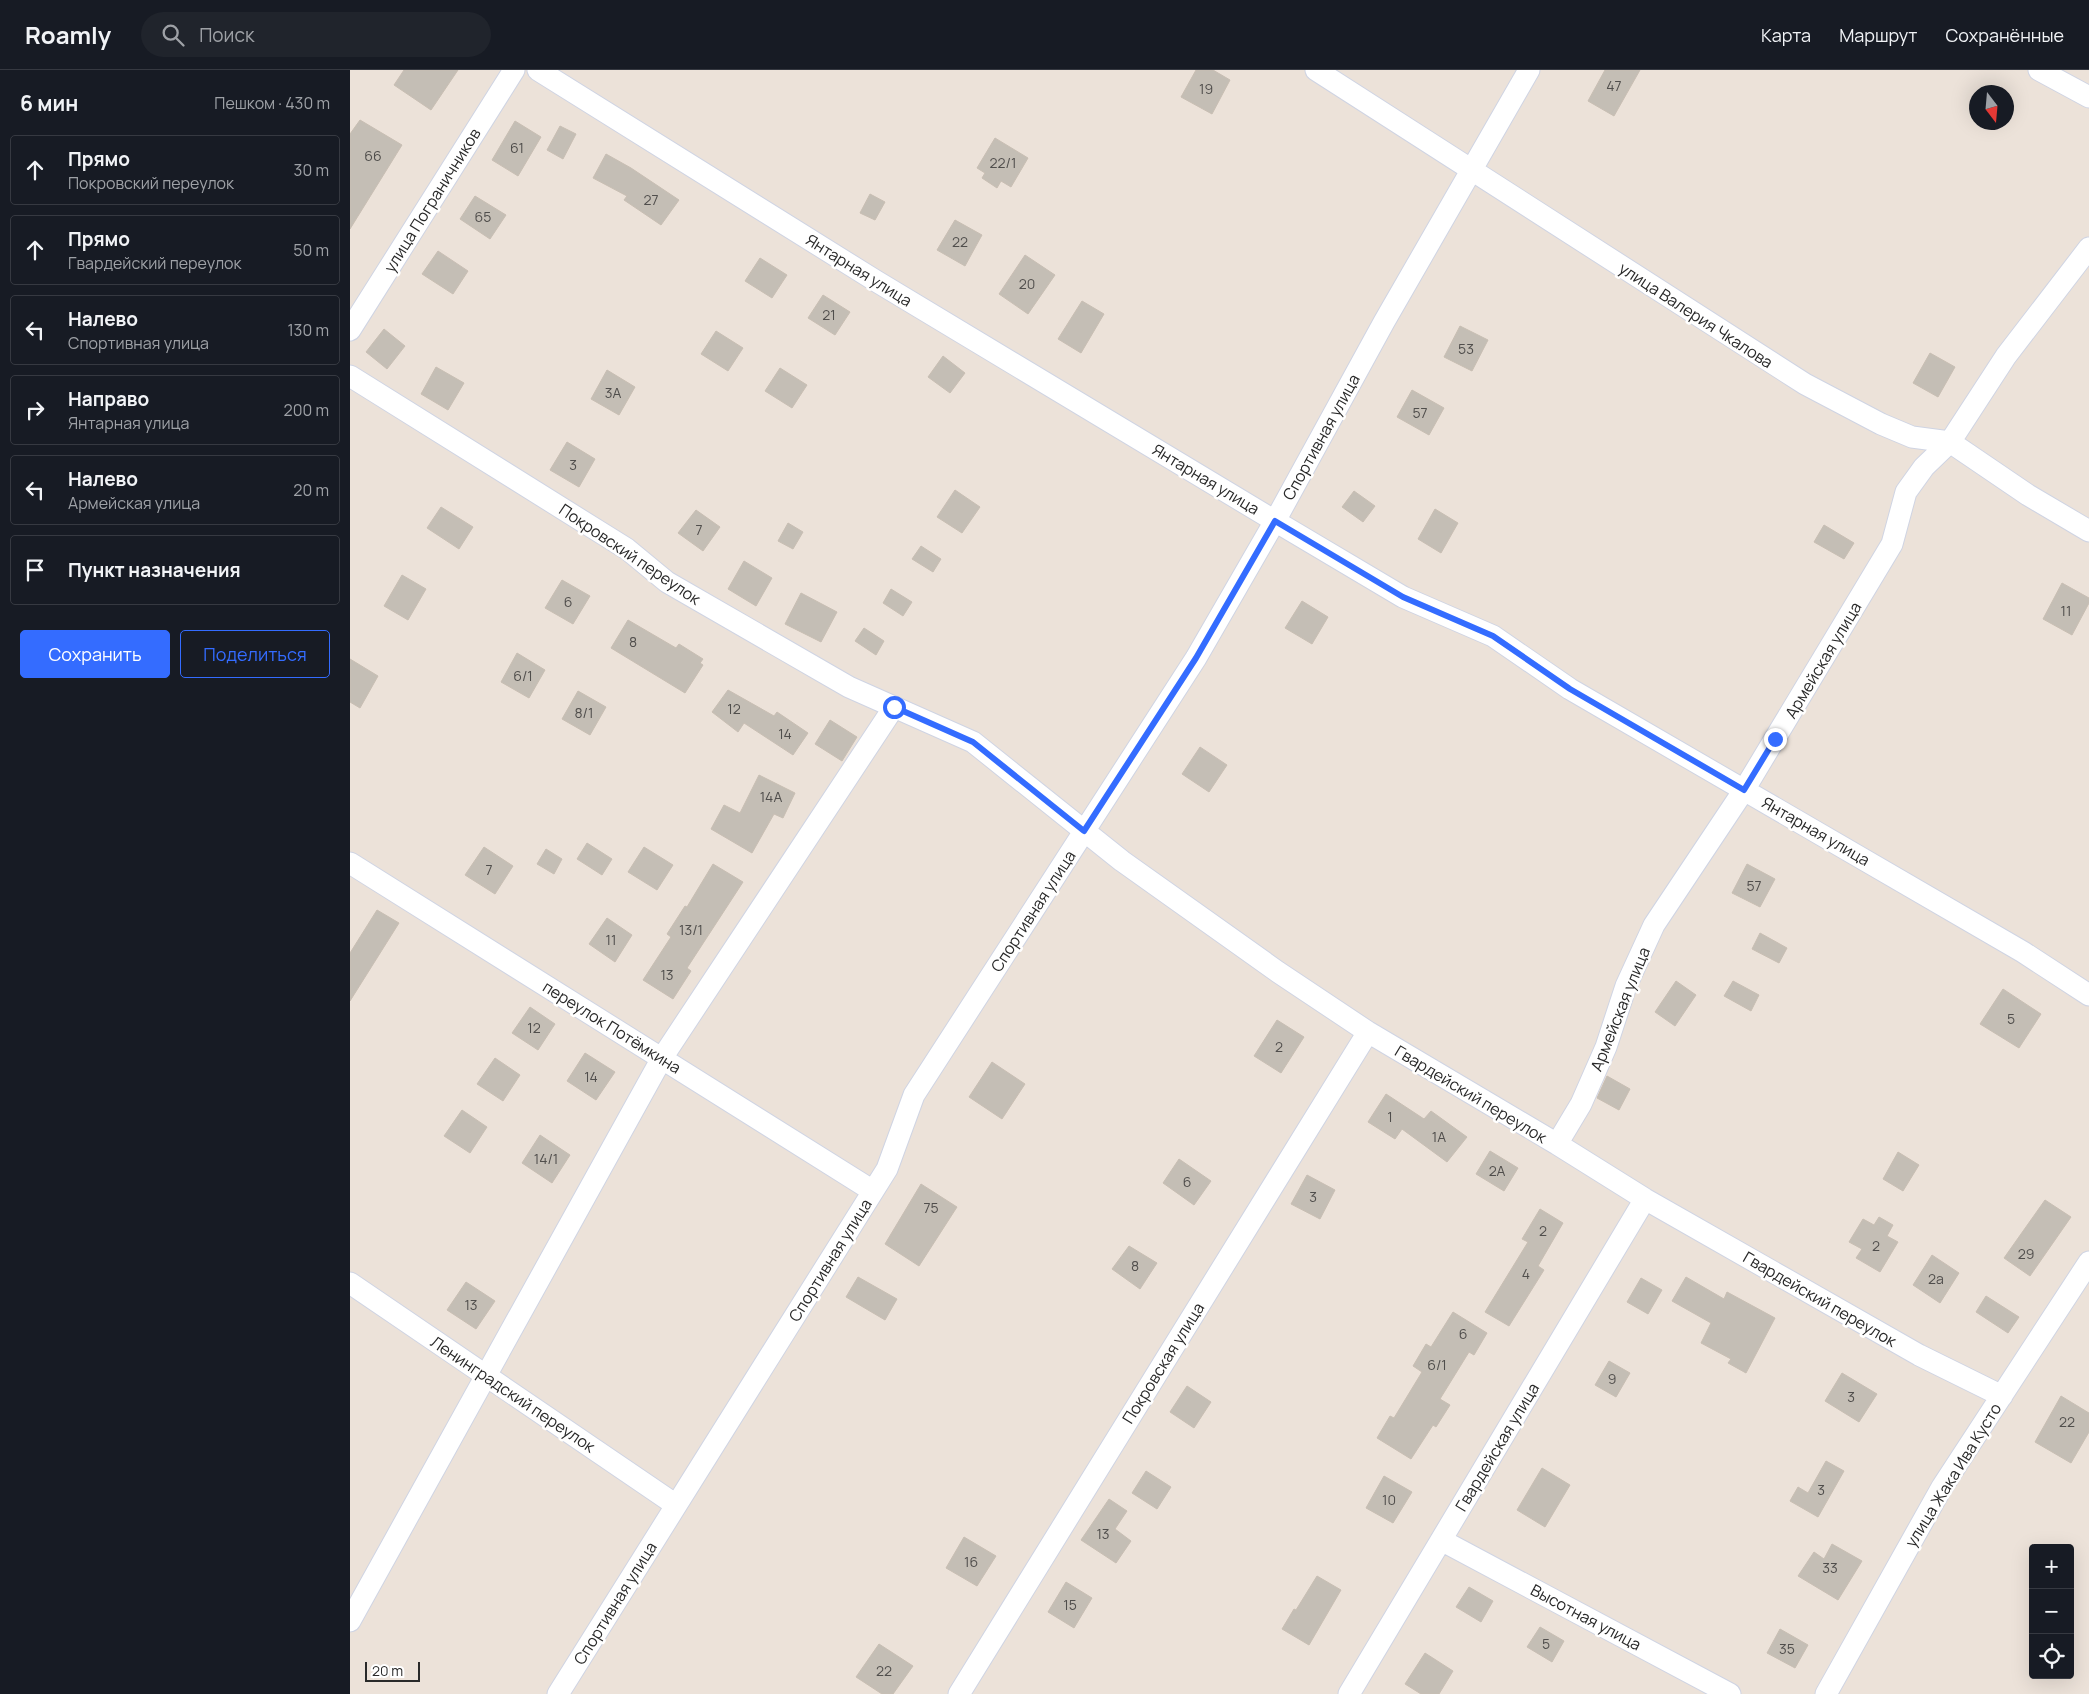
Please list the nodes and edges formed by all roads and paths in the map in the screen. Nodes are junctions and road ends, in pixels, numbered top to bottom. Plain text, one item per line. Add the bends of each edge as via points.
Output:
1 (514, 70) edge
2 (538, 70) edge
3 (1316, 70) edge
4 (1529, 70) edge
5 (2039, 70) edge
6 (2089, 97) edge
7 (1471, 170) junction
8 (2089, 248) edge
9 (350, 330) edge
10 (350, 376) edge
11 (1950, 442) junction
12 (1275, 521) junction
13 (2089, 531) edge
14 (894, 707) junction
15 (973, 742) joint
16 (1744, 790) junction
17 (1084, 831) junction
18 (350, 863) edge
19 (2089, 995) edge
20 (1368, 1032) junction
21 (662, 1058) junction
22 (1557, 1144) junction
23 (873, 1191) junction
24 (1645, 1199) junction
25 (2089, 1262) edge
26 (350, 1283) edge
27 (486, 1375) junction
28 (2002, 1396) junction
29 (676, 1505) junction
30 (1442, 1540) junction
31 (350, 1621) edge
32 (558, 1694) edge
33 (958, 1694) edge
34 (1349, 1694) edge
35 (1730, 1694) edge
36 (1826, 1694) edge

1 - 9 street, улица Пограничников
2 - 12 street, Янтарная улица via 884,286
3 - 7 street, улица Валерия Чкалова
4 - 7 street, Спортивная улица
5 - 6 street
7 - 11 street, улица Валерия Чкалова via 1805,384 1912,437
7 - 12 street, Спортивная улица
8 - 11 street, Армейская улица via 2006,356
10 - 14 street, Покровский переулок via 627,548 666,582 849,687
11 - 13 street, улица Валерия Чкалова via 2028,495
11 - 16 street, Армейская улица via 1924,467 1906,492 1892,544
12 - 16 street, Янтарная улица via 1403,597 1493,636 1570,689
12 - 17 street, Спортивная улица via 1196,658
14 - 15 street, Покровский переулок
14 - 21 street
15 - 17 street, Гвардейский переулок
16 - 19 street, Янтарная улица via 2023,952
16 - 22 street, Армейская улица via 1654,925 1626,986 1606,1047 1585,1096
17 - 20 street, Гвардейский переулок via 1122,861
17 - 23 street, Спортивная улица via 914,1095 887,1169
18 - 21 street, переулок Потёмкина
20 - 22 street, Гвардейский переулок
20 - 33 street, Покровская улица
21 - 23 street, переулок Потёмкина
21 - 27 street
22 - 24 street, Гвардейский переулок
23 - 29 street, Спортивная улица
24 - 28 street, Гвардейский переулок via 1919,1355
24 - 30 street, Гвардейская улица
25 - 28 street, улица Жака Ива Кусто
26 - 27 street, Ленинградский переулок
27 - 29 street, Ленинградский переулок
27 - 31 street
28 - 36 street, улица Жака Ива Кусто via 1942,1487
29 - 32 street, Спортивная улица
30 - 34 street, Гвардейская улица
30 - 35 street, Высотная улица

